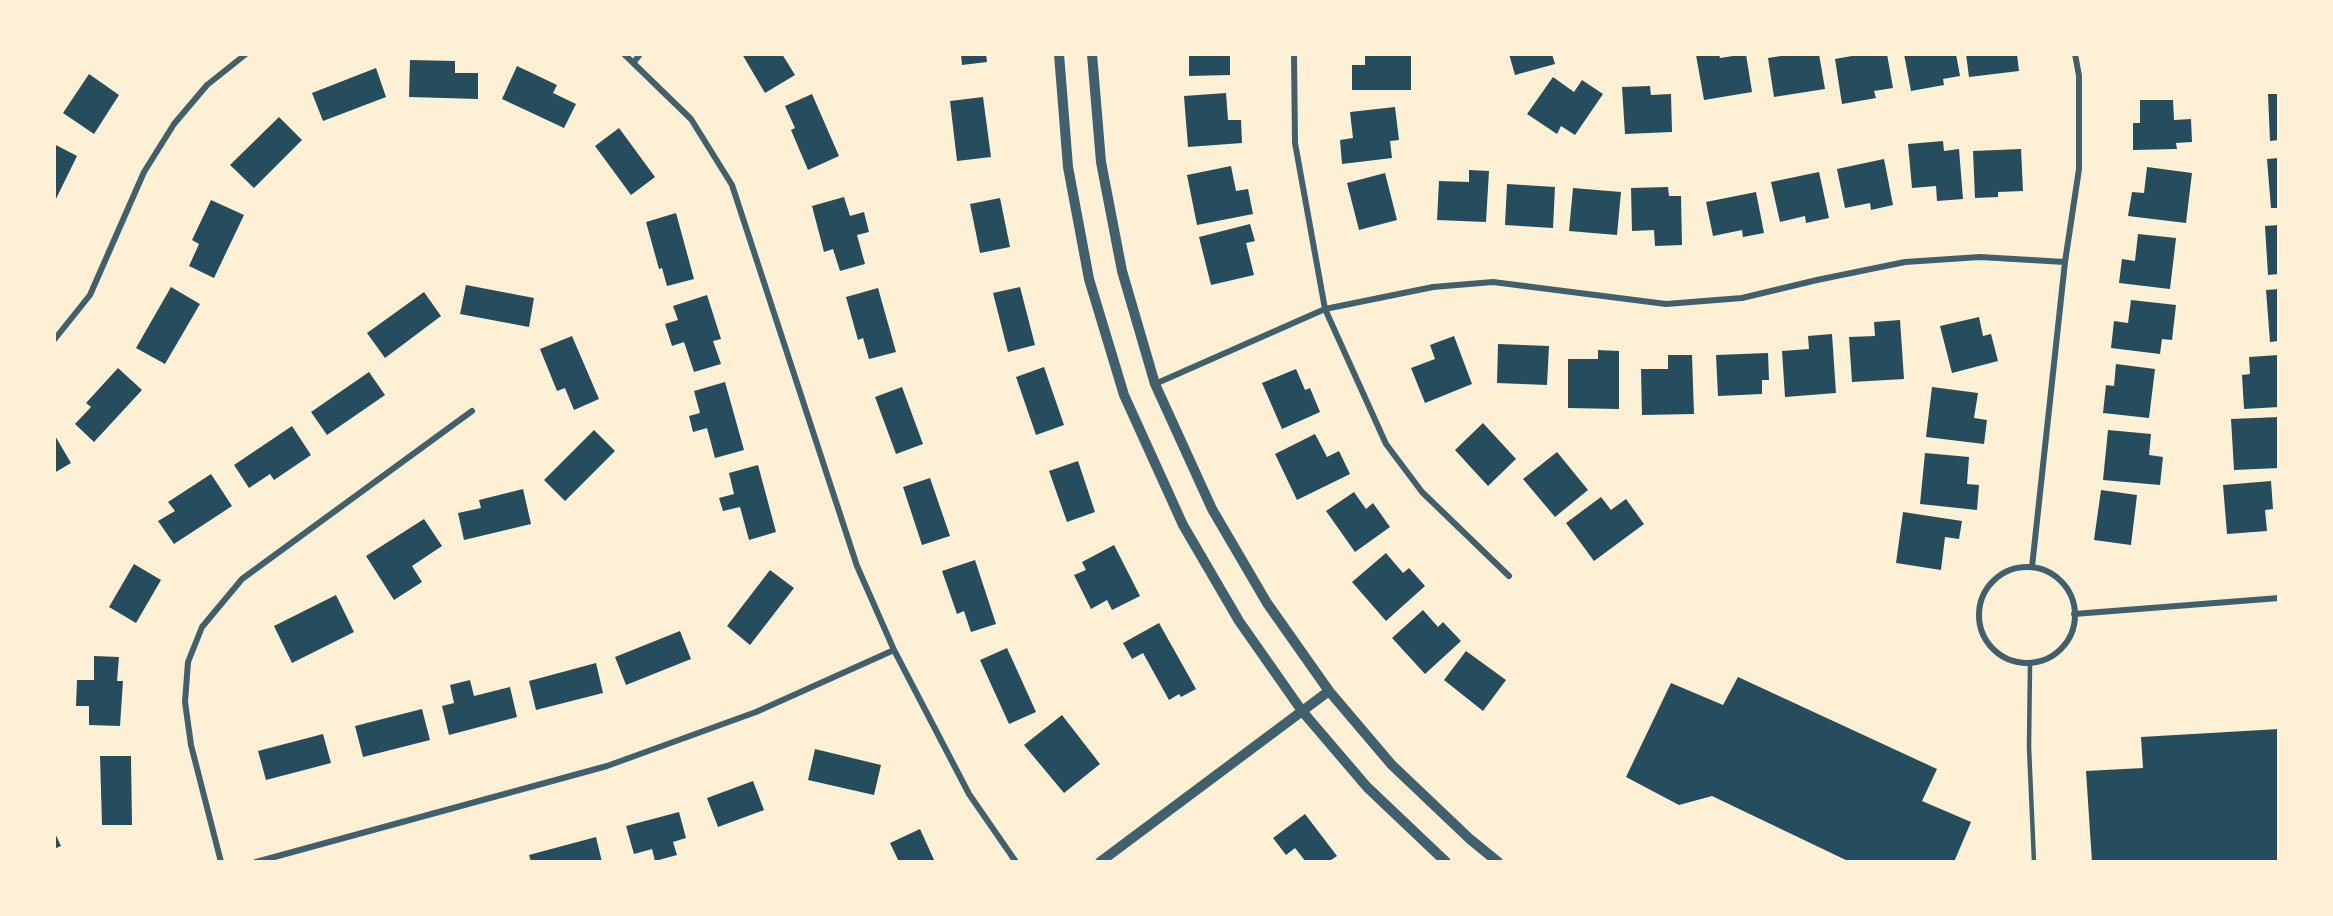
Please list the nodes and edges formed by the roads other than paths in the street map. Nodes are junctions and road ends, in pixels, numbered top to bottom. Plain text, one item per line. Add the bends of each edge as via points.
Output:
1 (246, 54) edge
2 (624, 54) edge
3 (640, 54) edge
4 (1059, 54) edge
5 (1092, 54) edge
6 (1294, 54) edge
7 (2075, 54) edge
8 (634, 62) junction
9 (2065, 262) junction
10 (1325, 309) junction
11 (54, 340) edge
12 (1155, 384) junction
13 (472, 411) dead end
14 (2032, 567) junction
15 (1509, 576) dead end
16 (2279, 598) edge
17 (2074, 614) junction
18 (894, 650) junction
19 (2030, 663) junction
20 (1329, 691) junction
21 (1302, 711) junction
22 (221, 862) edge
23 (256, 862) edge
24 (1016, 862) edge
25 (1100, 862) edge
26 (1446, 862) edge
27 (1498, 862) edge
28 (2034, 862) edge

1 - 11 street via 207,85 174,124 144,172 90,295
2 - 8 street
3 - 8 street
4 - 21 street via 1068,166 1089,279 1124,395 1183,525 1239,621
5 - 12 street via 1101,162 1122,271
6 - 10 street via 1295,143
7 - 9 street via 2079,76 2079,169
8 - 18 street via 691,119 732,185 857,566
9 - 10 street via 1980,257 1905,262 1742,298 1666,304 1493,282 1433,287
9 - 14 street
10 - 12 street
10 - 15 street via 1386,444 1422,492
12 - 20 street via 1212,509 1267,603
13 - 22 street via 242,579 202,627 188,662 185,702 191,746
14 - 17 street via 2062,583 2069,592
14 - 19 street via 2019,567 1995,578 1981,600 1979,614 1980,627 1994,650 2017,662
16 - 17 street
17 - 19 street via 2070,634 2058,651
18 - 23 street via 756,712 607,766
18 - 24 street via 969,794
19 - 28 lane
20 - 21 street
20 - 27 street via 1391,764
21 - 25 street
21 - 26 street via 1367,787

